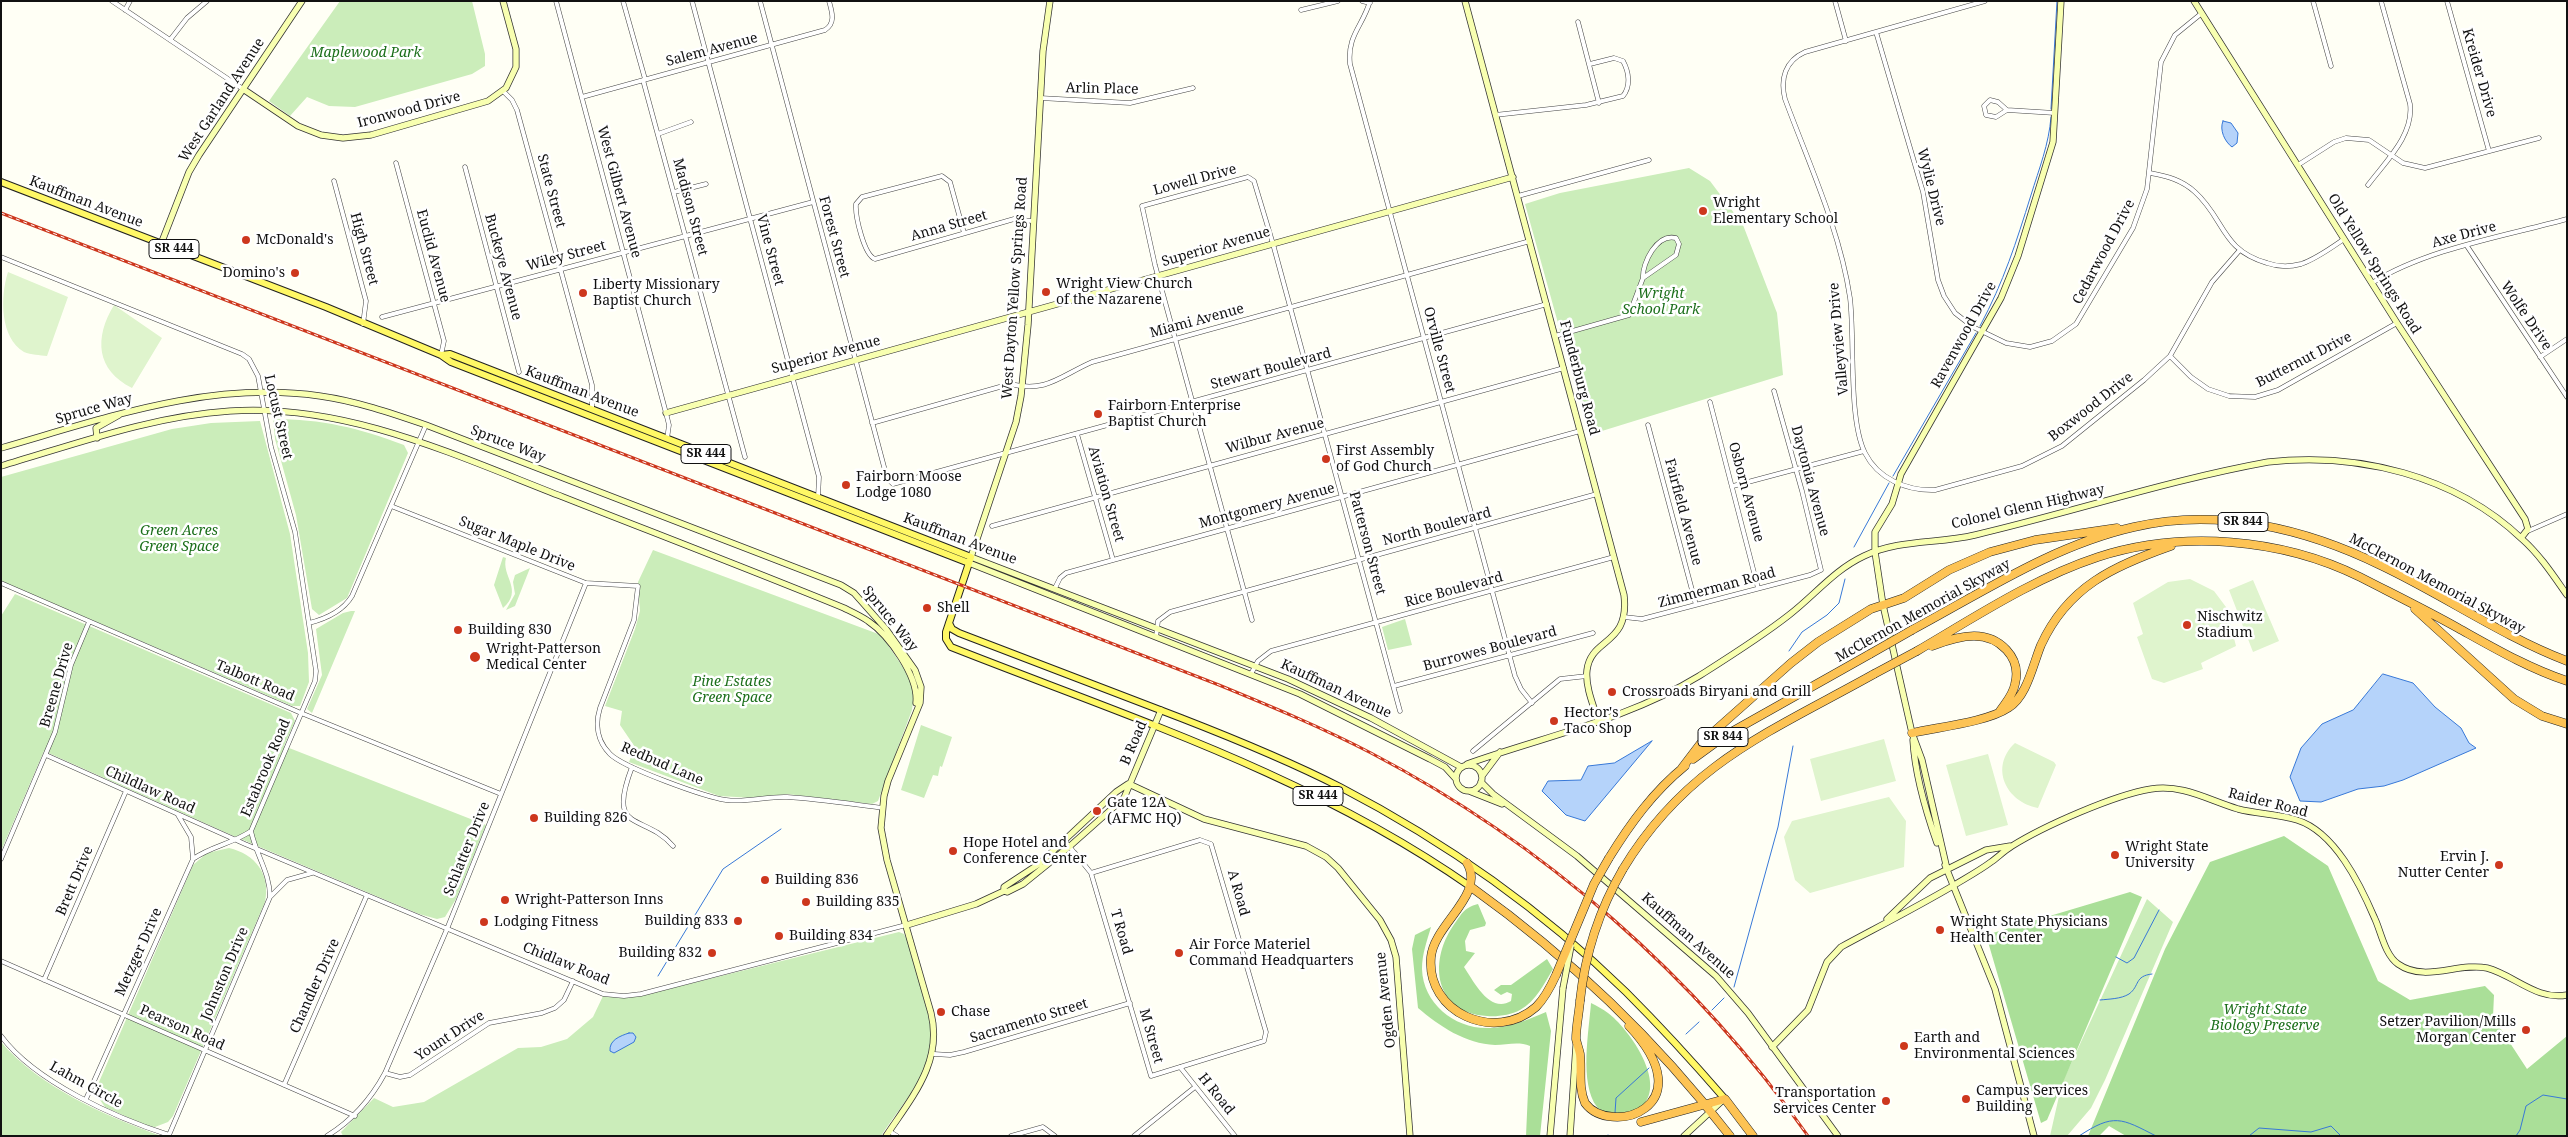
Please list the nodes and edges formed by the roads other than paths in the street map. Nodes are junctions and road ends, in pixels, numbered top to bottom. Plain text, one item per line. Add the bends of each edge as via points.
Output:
1 (112, 1) edge
2 (130, 1) edge
3 (207, 1) edge
4 (302, 1) edge
5 (503, 1) edge
6 (556, 1) edge
7 (623, 1) edge
8 (692, 1) edge
9 (760, 1) edge
10 (829, 1) edge
11 (1050, 1) edge
12 (1338, 1) edge
13 (1362, 1) edge
14 (1465, 1) edge
15 (1835, 1) edge
16 (1985, 1) edge
17 (2061, 1) edge
18 (2194, 1) edge
19 (2313, 1) edge
20 (2381, 1) edge
21 (2447, 1) edge
22 (1370, 2) edge
23 (124, 10) junction
24 (1301, 10) dead end
25 (2202, 13) junction
26 (1578, 22) dead end
27 (1876, 32) junction
28 (170, 40) junction
29 (1846, 41) junction
30 (772, 46) junction
31 (708, 62) junction
32 (1590, 64) junction
33 (2331, 66) dead end
34 (644, 80) junction
35 (1193, 88) dead end
36 (243, 89) junction
37 (503, 91) junction
38 (582, 97) junction
39 (1040, 98) junction
40 (1599, 103) junction
41 (2007, 110) junction
42 (2055, 114) junction
43 (1495, 115) junction
44 (691, 122) dead end
45 (658, 134) junction
46 (2540, 138) dead end
47 (2489, 151) junction
48 (2391, 154) junction
49 (1649, 160) dead end
50 (396, 163) dead end
51 (2298, 165) junction
52 (465, 167) dead end
53 (2150, 174) junction
54 (1513, 177) junction
55 (1254, 180) joint
56 (334, 181) dead end
57 (1, 182) edge
58 (706, 184) dead end
59 (2368, 185) dead end
60 (674, 192) junction
61 (1518, 196) junction
62 (813, 202) junction
63 (1389, 212) junction
64 (750, 218) junction
65 (2567, 219) edge
66 (1032, 221) junction
67 (964, 233) junction
68 (686, 236) junction
69 (2344, 239) junction
70 (1530, 241) junction
71 (161, 244) junction
72 (1274, 244) junction
73 (2467, 246) junction
74 (2240, 251) junction
75 (623, 252) junction
76 (1, 257) edge
77 (560, 269) junction
78 (1407, 275) junction
79 (1158, 276) junction
80 (1643, 278) junction
81 (2372, 283) junction
82 (497, 286) junction
83 (434, 302) junction
84 (1547, 304) junction
85 (1291, 307) junction
86 (1029, 312) junction
87 (382, 317) dead end
88 (2397, 323) junction
89 (363, 324) junction
90 (1982, 332) junction
91 (1555, 336) junction
92 (1424, 338) junction
93 (1176, 339) junction
94 (2567, 339) edge
95 (441, 355) junction
96 (2170, 356) junction
97 (2540, 357) junction
98 (856, 360) junction
99 (1564, 368) junction
100 (1308, 370) junction
101 (519, 372) dead end
102 (792, 377) junction
103 (1022, 387) junction
104 (261, 391) junction
105 (1774, 391) dead end
106 (729, 394) junction
107 (2567, 397) edge
108 (1442, 401) junction
109 (1193, 402) junction
110 (1710, 402) dead end
111 (592, 409) junction
112 (265, 410) junction
113 (666, 413) junction
114 (120, 414) junction
115 (589, 417) junction
116 (872, 423) junction
117 (426, 425) junction
118 (1648, 425) dead end
119 (1580, 431) junction
120 (1326, 433) junction
121 (1077, 434) junction
122 (98, 438) junction
123 (667, 438) junction
124 (419, 442) junction
125 (664, 447) junction
126 (1, 448) edge
127 (1864, 451) junction
128 (1006, 454) junction
129 (745, 456) dead end
130 (1459, 464) junction
131 (1211, 465) junction
132 (1, 466) edge
133 (1796, 469) junction
134 (887, 478) joint
135 (1898, 484) junction
136 (1732, 486) junction
137 (1597, 494) junction
138 (1343, 496) junction
139 (818, 497) junction
140 (1095, 497) junction
141 (815, 505) junction
142 (391, 506) junction
143 (2567, 514) edge
144 (992, 526) dead end
145 (2134, 526) junction
146 (1228, 528) junction
147 (1476, 528) junction
148 (2527, 533) junction
149 (2522, 538) junction
150 (2179, 543) junction
151 (1874, 552) junction
152 (1614, 558) junction
153 (970, 560) junction
154 (1113, 560) junction
155 (1360, 560) junction
156 (1815, 573) joint
157 (1, 583) edge
158 (586, 583) junction
159 (638, 586) joint
160 (1055, 588) junction
161 (1758, 588) junction
162 (1493, 591) junction
163 (1245, 592) junction
164 (2567, 595) edge
165 (2404, 600) junction
166 (1883, 604) junction
167 (1696, 605) junction
168 (1624, 617) junction
169 (1252, 620) dead end
170 (89, 622) junction
171 (308, 623) junction
172 (949, 623) junction
173 (1377, 623) junction
174 (1156, 626) junction
175 (1593, 633) dead end
176 (1156, 637) junction
177 (1917, 651) junction
178 (1510, 654) junction
179 (2567, 661) edge
180 (1254, 666) junction
181 (1251, 674) junction
182 (1587, 676) junction
183 (2567, 681) edge
184 (1394, 686) junction
185 (1532, 703) junction
186 (1161, 710) junction
187 (1400, 711) dead end
188 (915, 712) junction
189 (1998, 712) junction
190 (302, 713) junction
191 (1599, 723) junction
192 (2567, 724) edge
193 (1155, 726) junction
194 (1912, 732) junction
195 (1473, 751) dead end
196 (1500, 752) junction
197 (46, 755) junction
198 (632, 766) junction
199 (1464, 766) junction
200 (1682, 768) junction
201 (1456, 778) junction
202 (1481, 779) junction
203 (1129, 784) junction
204 (126, 791) junction
205 (1469, 791) junction
206 (501, 794) junction
207 (882, 808) junction
208 (1510, 808) junction
209 (178, 815) junction
210 (251, 831) junction
211 (1064, 840) junction
212 (237, 841) junction
213 (245, 844) joint
214 (673, 846) dead end
215 (1070, 846) junction
216 (2012, 846) junction
217 (254, 848) junction
218 (1, 859) edge
219 (193, 859) junction
220 (1467, 863) junction
221 (1947, 869) junction
222 (1090, 871) junction
223 (313, 873) junction
224 (1953, 886) junction
225 (1471, 887) junction
226 (1004, 891) junction
227 (367, 895) junction
228 (270, 897) junction
229 (906, 925) junction
230 (447, 929) junction
231 (1874, 929) junction
232 (1574, 934) junction
233 (1, 961) edge
234 (44, 980) junction
235 (1587, 980) junction
236 (573, 981) junction
237 (2567, 996) edge
238 (1130, 1003) junction
239 (124, 1015) junction
240 (1, 1036) edge
241 (1576, 1040) junction
242 (1772, 1047) junction
243 (204, 1050) junction
244 (934, 1054) junction
245 (1180, 1067) junction
246 (385, 1073) junction
247 (284, 1085) junction
248 (1195, 1087) junction
249 (86, 1099) junction
250 (1725, 1099) junction
251 (1706, 1105) junction
252 (1712, 1112) junction
253 (355, 1116) junction
254 (1619, 1126) dead end
255 (887, 1134) edge
256 (170, 1136) edge
257 (327, 1136) edge
258 (897, 1136) edge
259 (1010, 1136) edge
260 (1056, 1136) edge
261 (1134, 1136) edge
262 (1235, 1136) edge
263 (1410, 1136) edge
264 (1550, 1136) edge
265 (1570, 1136) edge
266 (1684, 1136) edge
267 (1730, 1136) edge
268 (1753, 1136) edge
269 (1838, 1136) edge
270 (2034, 1136) edge

1 - 23 street, Ironwood Drive
2 - 23 street
3 - 28 street via 187,18
4 - 36 street, West Garland Avenue
5 - 37 street via 517,61 513,78
6 - 38 street, West Gilbert Avenue
7 - 34 street, Madison Street
8 - 31 street, Vine Street
9 - 30 street, Forest Street
10 - 30 street, Salem Avenue via 832,20 827,29
11 - 39 street, West Dayton Yellow Springs Road via 1044,32
12 - 24 street
13 - 22 street
14 - 43 street, Funderburg Road
15 - 29 street
16 - 27 street, Valleyview Drive
17 - 42 street, Ravenwood Drive
18 - 25 street, Old Yellow Springs Road
19 - 33 street
20 - 48 street via 2411,111 2407,131
21 - 47 street, Kreider Drive
22 - 63 street, Orville Street via 1352,38 1349,57
23 - 28 street, Ironwood Drive
25 - 51 street, Old Yellow Springs Road
25 - 53 street, Cedarwood Drive via 2175,35 2161,62
26 - 32 street
27 - 29 street, Valleyview Drive
27 - 90 street, Wylie Drive via 1923,192 1941,290 1954,313
28 - 36 street, Ironwood Drive
29 - 127 street, Valleyview Drive via 1796,56 1786,69 1783,87 1847,283 1857,424
30 - 31 street, Salem Avenue
30 - 62 street, Forest Street
31 - 34 street, Salem Avenue
31 - 64 street, Vine Street
32 - 40 street
32 - 40 street via 1617,58 1627,68 1629,83 1626,93 1620,98
34 - 38 street, Salem Avenue
34 - 45 street, Madison Street
35 - 39 street, Arlin Place via 1130,103
36 - 37 street, Ironwood Drive via 306,130 348,138 371,135 488,101
36 - 71 street, West Garland Avenue via 193,165
37 - 77 street, State Street via 517,110
38 - 75 street, West Gilbert Avenue
39 - 66 street, West Dayton Yellow Springs Road
40 - 43 street
41 - 41 street via 1994,100 1987,102 1983,109 1992,117
41 - 42 street
42 - 90 street, Ravenwood Drive via 2051,148 2018,256 2004,293
43 - 54 street, Funderburg Road
44 - 45 street
45 - 60 street, Madison Street
46 - 47 street
47 - 48 street via 2425,168 2412,166
48 - 51 street via 2369,140 2346,138
48 - 59 street
49 - 61 street
50 - 83 street, Euclid Avenue
51 - 69 street, Old Yellow Springs Road
52 - 82 street, Buckeye Avenue
53 - 74 street via 2173,178 2195,191
53 - 90 street, Cedarwood Drive via 2144,202 2133,228 2086,310 2072,328 2052,341 2030,347 2006,343
54 - 61 street, Funderburg Road
54 - 63 street, Superior Avenue
55 - 72 street, Patterson Street
55 - 79 street, Lowell Drive via 1246,177 1142,206
56 - 89 street, High Street via 366,301
57 - 71 main road, Kauffman Avenue / SR 444
58 - 60 street
60 - 68 street, Madison Street
61 - 70 street, Funderburg Road
62 - 64 street, Wiley Street
62 - 98 street, Forest Street
63 - 72 street, Superior Avenue
63 - 78 street, Orville Street
64 - 68 street, Wiley Street
64 - 102 street, Vine Street
65 - 73 street, Axe Drive
66 - 67 street, Anna Street via 1014,219
66 - 86 street, West Dayton Yellow Springs Road
67 - 67 street, Anna Street via 946,177 939,176 862,197 858,201 856,214 867,252 873,258
68 - 75 street, Wiley Street
68 - 106 street, Madison Street
69 - 74 street via 2311,260 2290,266 2276,266
69 - 81 street, Old Yellow Springs Road
70 - 78 street, Miami Avenue
70 - 84 street, Funderburg Road
71 - 89 main road, Kauffman Avenue / SR 444
72 - 79 street, Superior Avenue
72 - 85 street, Patterson Street
73 - 81 street, Axe Drive via 2416,261
73 - 97 street, Wolfe Drive
74 - 96 street, Boxwood Drive via 2212,282
75 - 77 street, Wiley Street
75 - 113 street, West Gilbert Avenue
76 - 104 street, Locust Street via 242,354 255,368
77 - 82 street, Wiley Street
77 - 111 street, State Street via 592,385
78 - 85 street, Miami Avenue
78 - 92 street, Orville Street
79 - 86 street, Superior Avenue
79 - 93 street
80 - 80 street via 1642,270 1658,244 1665,238 1676,238 1679,244 1676,255
80 - 91 street via 1629,315
81 - 88 street, Old Yellow Springs Road
82 - 83 street, Wiley Street
82 - 101 street, Buckeye Avenue
83 - 87 street, Wiley Street
83 - 95 street, Euclid Avenue via 444,341
84 - 91 street, Funderburg Road
84 - 92 street, Stewart Boulevard
85 - 93 street, Miami Avenue
85 - 100 street, Patterson Street
86 - 98 street, Superior Avenue
86 - 103 street, West Dayton Yellow Springs Road
88 - 96 street, Butternut Drive via 2278,390 2255,397 2229,396 2208,388 2191,377
88 - 148 street, Old Yellow Springs Road via 2525,519
89 - 95 main road, Kauffman Avenue / SR 444
90 - 135 street, Ravenwood Drive via 1911,455
91 - 99 street, Funderburg Road
92 - 100 street, Stewart Boulevard
92 - 108 street, Orville Street
93 - 103 street, Miami Avenue via 1092,362 1052,382
93 - 109 street
94 - 97 street
95 - 111 main road, Kauffman Avenue / SR 444 via 450,354
95 - 115 main road, Kauffman Avenue / SR 444 via 451,362
96 - 135 street, Boxwood Drive via 2062,446 2033,462 1935,490
97 - 107 street, Wolfe Drive
98 - 102 street, Superior Avenue
98 - 116 street, Forest Street
99 - 108 street, Wilbur Avenue
99 - 119 street, Funderburg Road
100 - 109 street, Stewart Boulevard
100 - 120 street, Patterson Street
102 - 106 street, Superior Avenue
102 - 139 street, Vine Street via 819,477
103 - 116 street, Miami Avenue via 1010,384
103 - 128 street, West Dayton Yellow Springs Road
104 - 112 street, Locust Street
104 - 114 street, Spruce Way via 190,397
104 - 117 street, Spruce Way via 335,398
105 - 133 street, Daytonia Avenue
106 - 113 street, Superior Avenue
106 - 129 street, Madison Street
108 - 120 street, Wilbur Avenue
108 - 130 street, Orville Street
109 - 121 street, Stewart Boulevard
109 - 131 street
110 - 136 street, Osborn Avenue
111 - 115 street, State Street
111 - 123 main road, Kauffman Avenue / SR 444
112 - 122 street, Spruce Way via 190,415
112 - 124 street, Spruce Way via 337,418
112 - 171 street, Locust Street via 271,447 295,532
113 - 123 street, West Gilbert Avenue via 669,425
114 - 122 street via 96,428
114 - 126 street, Spruce Way
115 - 125 main road, Kauffman Avenue / SR 444
116 - 134 street, Forest Street
117 - 124 street
117 - 188 street, Spruce Way via 849,590 886,629 915,670 921,695
118 - 167 street, Fairfield Avenue
119 - 130 street, Montgomery Avenue
119 - 137 street, Funderburg Road
120 - 131 street, Wilbur Avenue
120 - 138 street, Patterson Street
121 - 128 street, Stewart Boulevard
121 - 140 street, Aviation Street
122 - 132 street, Spruce Way
123 - 125 street, West Gilbert Avenue
123 - 139 main road, Kauffman Avenue / SR 444
124 - 142 street
124 - 188 street, Spruce Way via 860,616 882,633 908,669 916,684
125 - 141 main road, Kauffman Avenue / SR 444
127 - 133 street
127 - 135 street, Valleyview Drive via 1877,468
128 - 134 street, Stewart Boulevard via 896,484
128 - 153 street, West Dayton Yellow Springs Road
130 - 138 street, Montgomery Avenue
130 - 147 street, Orville Street
131 - 140 street, Wilbur Avenue
131 - 146 street
133 - 136 street
133 - 156 street, Daytonia Avenue via 1822,567
135 - 151 street, Ravenwood Drive via 1892,504 1875,532
136 - 161 street, Osborn Avenue
137 - 147 street, North Boulevard
137 - 152 street, Funderburg Road
138 - 146 street, Montgomery Avenue
138 - 155 street, Patterson Street
139 - 141 street, Vine Street
139 - 153 main road, Kauffman Avenue / SR 444
140 - 144 street, Wilbur Avenue
140 - 154 street, Aviation Street
141 - 153 main road, Kauffman Avenue / SR 444
142 - 158 street, Sugar Maple Drive
142 - 171 street via 348,603
143 - 148 street
145 - 166 highway via 2081,532 1990,552 1949,570 1904,598
145 - 179 highway, McClernon Memorial Skyway / SR 844 via 2206,520 2237,522 2322,540 2383,566 2506,635
145 - 200 highway, McClernon Memorial Skyway / SR 844, bridge via 2042,560 1726,735
146 - 154 street, Montgomery Avenue
146 - 163 street
147 - 155 street, North Boulevard
147 - 162 street, Orville Street
148 - 149 street
149 - 151 street, Colonel Glenn Highway via 2464,498 2415,476 2343,460 2300,459 2237,468 1972,536 1901,544
149 - 164 street, Colonel Glenn Highway
150 - 165 highway, McClernon Memorial Skyway / SR 844 via 2235,543 2302,555 2344,570
150 - 177 highway, McClernon Memorial Skyway / SR 844 via 2138,547 2071,568
150 - 189 highway via 2120,564 2077,594 2045,636 2015,702
151 - 166 street, Ravenwood Drive
151 - 191 street, Colonel Glenn Highway via 1853,562 1790,614 1697,677
152 - 162 street, Rice Boulevard
152 - 168 street, Funderburg Road via 1624,595
153 - 160 street, Kauffman Avenue
153 - 172 main road, West Dayton Yellow Springs Road / SR 444
153 - 176 street, Kauffman Avenue
154 - 160 street, Montgomery Avenue via 1066,573
155 - 163 street, North Boulevard
155 - 173 street, Patterson Street
156 - 161 street, Zimmerman Road
157 - 170 street, Talbott Road
158 - 159 street, Sugar Maple Drive
158 - 206 street, Schlatter Drive
159 - 198 street, Redbud Lane via 634,620 597,722 606,750 617,760
160 - 174 street, Kauffman Avenue
161 - 167 street, Zimmerman Road
162 - 173 street, Rice Boulevard
162 - 178 street, Orville Street
163 - 169 street
163 - 174 street, North Boulevard via 1166,613
165 - 183 highway, McClernon Memorial Skyway / SR 844 via 2514,659
165 - 192 highway via 2514,699 2542,716
166 - 194 street, Ravenwood Drive
166 - 200 highway via 1818,642 1791,662 1714,731
167 - 168 street, Zimmerman Road via 1642,619
168 - 182 street via 1622,626 1589,662
170 - 190 street, Talbott Road
170 - 197 street, Breene Drive via 71,665 59,721
171 - 190 street, Locust Street via 316,671
172 - 186 main road, SR 444 via 959,633
172 - 193 main road, SR 444 via 946,636 951,647
173 - 180 street, Rice Boulevard via 1271,651
173 - 184 street, Patterson Street
174 - 176 street
174 - 180 street, Kauffman Avenue
175 - 178 street, Burrowes Boulevard
176 - 181 street, Kauffman Avenue
177 - 189 highway via 1974,636 1991,639 2005,647 2015,664 2016,678 2011,695
177 - 241 highway, McClernon Memorial Skyway / SR 844, bridge via 1780,724 1713,766 1662,815 1623,869 1602,909 1592,939
178 - 184 street, Burrowes Boulevard
178 - 185 street, Orville Street via 1518,684
180 - 181 street
180 - 199 street, Kauffman Avenue via 1322,693
181 - 201 street, Kauffman Avenue via 1360,722 1445,767
182 - 185 street via 1560,679
182 - 191 street
184 - 187 street, Patterson Street
185 - 195 street
186 - 193 street, B Road
186 - 220 main road, SR 444 via 1280,758 1332,783
188 - 207 street, Spruce Way via 888,781
189 - 194 highway
190 - 206 street, Talbott Road
190 - 210 street, Estabrook Road
191 - 196 street, Colonel Glenn Highway
193 - 203 street, B Road
193 - 225 main road, SR 444 via 1269,772 1339,806 1410,846
194 - 221 street, Ravenwood Drive via 1914,763 1927,816
196 - 199 street, Colonel Glenn Highway
196 - 202 street
197 - 204 street, Childlaw Road
197 - 218 street, Breene Drive
198 - 207 street, Redbud Lane via 728,800 785,797
198 - 214 street via 623,793 625,809 636,823 666,838
199 - 201 street
199 - 202 street via 1477,767
200 - 232 highway, McClernon Memorial Skyway / SR 844, bridge via 1631,823 1594,884
201 - 205 street via 1458,786
202 - 205 street via 1477,788
202 - 208 street, Kauffman Avenue
203 - 211 street, Chidlaw Road via 1090,814
203 - 215 street, Chidlaw Road via 1124,798
203 - 263 street, Ogden Avenue via 1204,819 1317,851 1338,868 1387,931 1396,957
204 - 209 street, Childlaw Road
204 - 234 street, Brett Drive
205 - 208 street, Kauffman Avenue
206 - 230 street, Schlatter Drive
207 - 229 street, Spruce Way via 884,847
208 - 242 street, Kauffman Avenue via 1577,856 1716,976
209 - 212 street, Childlaw Road
209 - 219 street via 191,837
210 - 212 street, Estabrook Road
210 - 217 street, Estabrook Road
211 - 215 street, T Road
211 - 226 street, Chidlaw Road via 1038,864 1005,886
212 - 213 street, Childlaw Road
212 - 219 street via 212,847
213 - 217 street, Chidlaw Road
215 - 222 street, T Road
215 - 226 street, Chidlaw Road via 1023,884
216 - 221 street, Raider Road via 1986,850
216 - 224 street, Raider Road
216 - 237 street, Raider Road via 2097,806 2160,788 2175,788 2242,810 2290,818 2318,830 2336,848 2397,964 2421,972 2487,968 2540,993
217 - 223 street, Chidlaw Road
217 - 228 street via 268,874
219 - 239 street, Metzger Drive
220 - 225 highway via 1472,875
220 - 250 main road, SR 444 via 1524,904 1615,982
221 - 224 street, Ravenwood Drive
221 - 231 street, Raider Road via 1921,885
222 - 238 street, T Road
222 - 245 street, A Road via 1200,840 1208,842 1212,848 1267,1036 1260,1044
223 - 227 street, Chidlaw Road
223 - 228 street via 287,880
224 - 231 street, Raider Road
224 - 270 street, Ravenwood Drive via 1995,988
225 - 232 highway, bridge via 1437,938 1431,954 1433,980 1444,1000 1456,1012 1473,1020 1506,1021 1534,1008 1546,995
225 - 235 highway, SR 444
226 - 229 street, Chidlaw Road via 970,907
227 - 230 street, Chidlaw Road
227 - 247 street, Chandler Drive
228 - 243 street, Johnston Drive
229 - 236 street, Chidlaw Road via 641,994 604,994
229 - 244 street, Spruce Way via 936,1030
230 - 236 street, Chidlaw Road
230 - 246 street, Schlatter Drive
231 - 242 street, Raider Road via 1834,953 1827,962 1808,1010
232 - 264 street, McClernon Memorial Skyway / SR 844, bridge via 1563,988
233 - 234 street, Pearson Road
234 - 239 street, Pearson Road
235 - 251 highway, SR 444 via 1641,1032
235 - 251 highway via 1632,1029 1657,1072 1659,1086 1655,1105 1647,1115 1631,1124
236 - 246 street, Yount Drive via 561,1003 549,1011 489,1023 410,1075 400,1077
238 - 244 street, Sacramento Street via 964,1052
238 - 245 street, M Street via 1151,1076
239 - 243 street, Pearson Road
239 - 249 street, Metzger Drive
240 - 249 street, Lahm Circle via 31,1067
241 - 254 highway via 1586,1105 1602,1121
241 - 265 street, McClernon Memorial Skyway / SR 844
242 - 269 street, Kauffman Avenue
243 - 247 street, Pearson Road
243 - 256 street, Johnston Drive
244 - 255 street, Spruce Way via 930,1066
245 - 248 street, H Road
246 - 253 street, Schlatter Drive
247 - 253 street, Pearson Road
248 - 261 street
248 - 262 street, H Road
249 - 256 street, Lahm Circle via 127,1120
250 - 251 highway
250 - 252 street
250 - 268 highway, SR 444
251 - 252 highway, SR 444
252 - 266 street
252 - 267 highway, SR 444
253 - 257 street
255 - 258 street
259 - 260 street via 1043,1127

